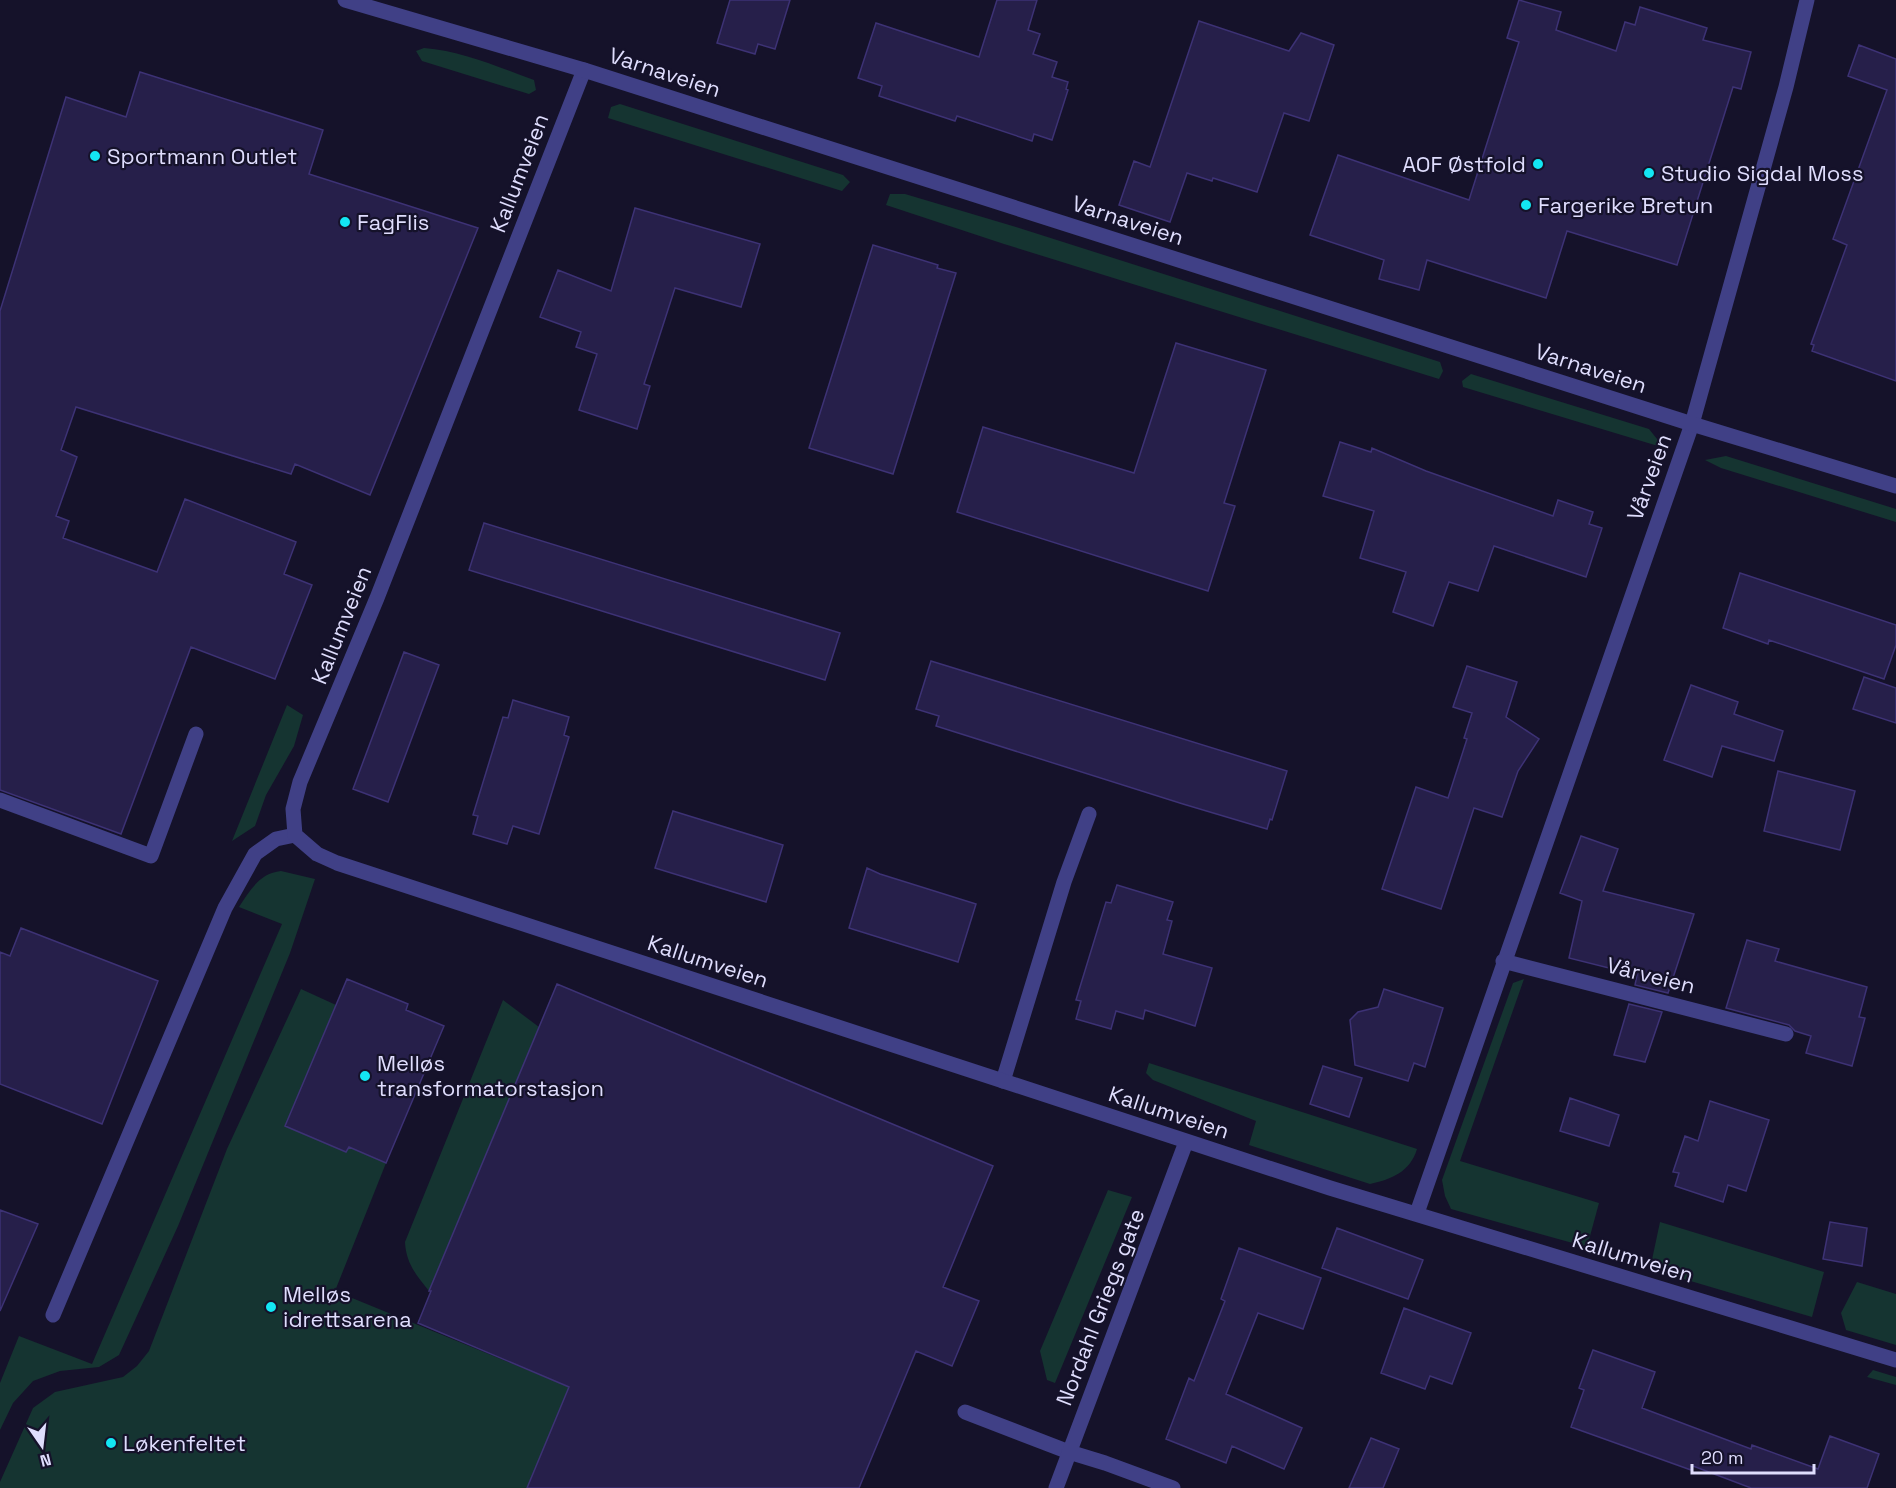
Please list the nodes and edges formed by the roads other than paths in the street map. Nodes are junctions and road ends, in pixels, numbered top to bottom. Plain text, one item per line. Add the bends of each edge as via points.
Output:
1 (345, 0) edge
2 (1807, 0) edge
3 (584, 70) junction
4 (1692, 424) junction
5 (1896, 486) edge
6 (196, 734) dead end
7 (0, 800) edge
8 (1089, 814) dead end
9 (295, 835) junction
10 (1503, 961) junction
11 (1786, 1034) dead end
12 (1003, 1081) junction
13 (1186, 1142) junction
14 (1417, 1213) junction
15 (53, 1316) dead end
16 (1896, 1360) edge
17 (965, 1412) dead end
18 (1069, 1452) junction
19 (1056, 1488) edge
20 (1173, 1488) edge

1 - 3 street, Varnaveien
2 - 4 street, Vårveien
3 - 4 street, Varnaveien
3 - 9 street, Kallumveien via 377,598 300,782 293,809
4 - 5 street, Varnaveien
4 - 10 street, Vårveien
6 - 7 street via 151,856
8 - 12 street
9 - 12 street, Kallumveien via 317,854 337,863
9 - 15 street via 276,839 255,854 225,908
10 - 11 street, Vårveien
10 - 14 street, Vårveien
12 - 13 street, Kallumveien
13 - 14 street, Kallumveien
13 - 18 street, Nordahl Griegs gate
14 - 16 street, Kallumveien
17 - 18 street
18 - 19 street, Nordahl Griegs gate
18 - 20 street

